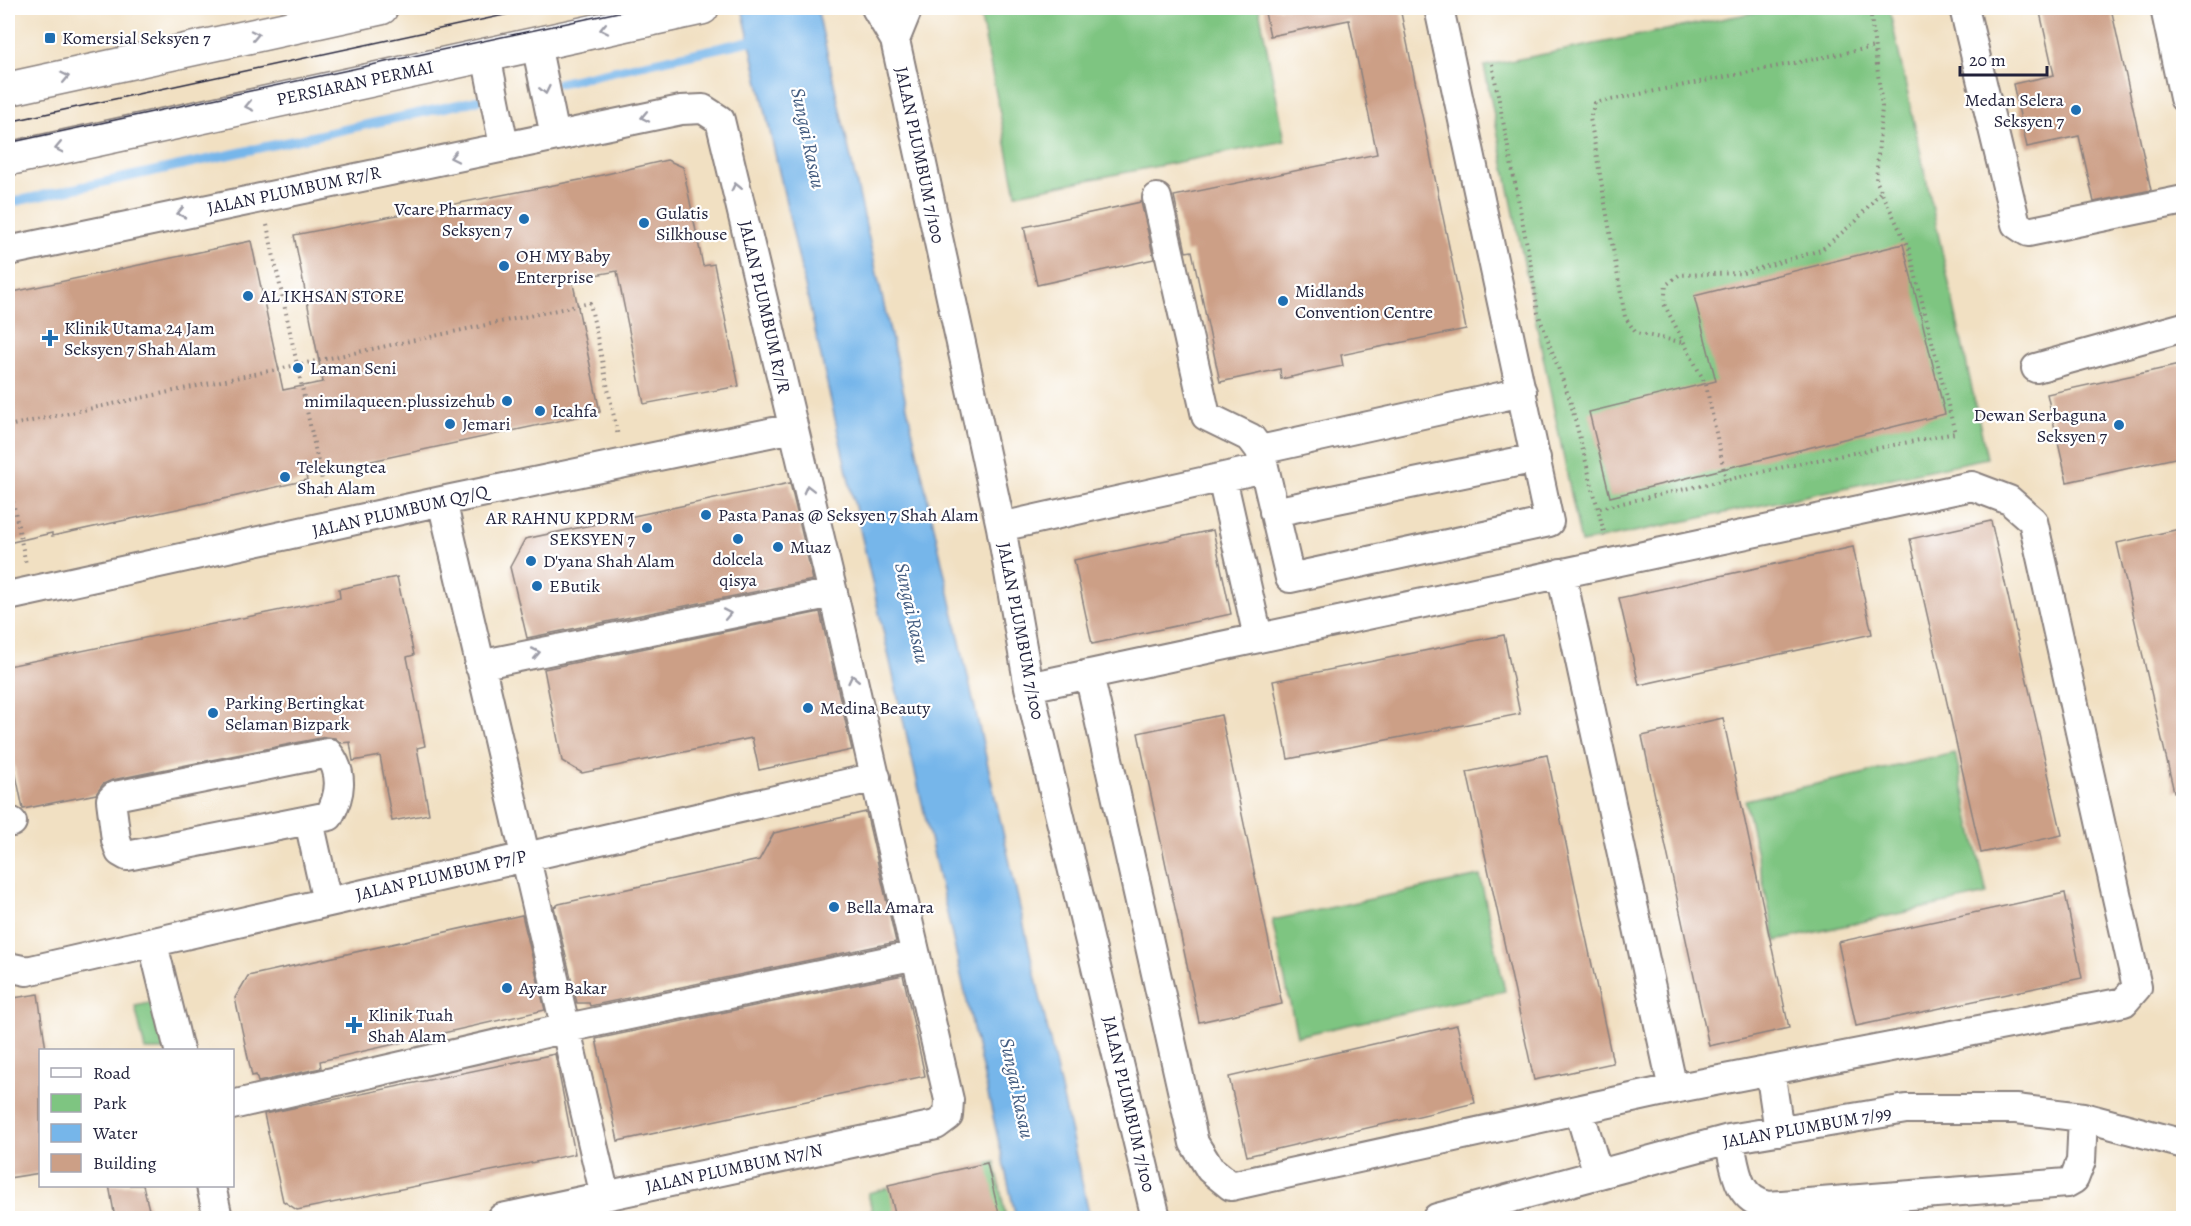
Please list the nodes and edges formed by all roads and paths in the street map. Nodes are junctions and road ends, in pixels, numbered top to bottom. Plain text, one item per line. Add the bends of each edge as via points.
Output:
1 (381, 8) edge
2 (702, 8) edge
3 (876, 8) edge
4 (908, 8) edge
5 (1439, 8) edge
6 (1870, 8) edge
7 (1964, 8) edge
8 (2164, 8) edge
9 (895, 40) junction
10 (536, 44) junction
11 (1874, 46) junction
12 (486, 55) junction
13 (1492, 64) dead end
14 (8, 89) edge
15 (2184, 98) edge
16 (555, 136) junction
17 (504, 146) junction
18 (8, 159) edge
19 (1882, 190) junction
20 (261, 196) junction
21 (1157, 198) dead end
22 (2184, 200) edge
23 (8, 251) edge
24 (2184, 327) edge
25 (1682, 342) junction
26 (297, 364) junction
27 (2036, 368) dead end
28 (1522, 393) junction
29 (8, 426) edge
30 (794, 428) junction
31 (1536, 458) junction
32 (1262, 459) junction
33 (624, 463) junction
34 (8, 478) edge
35 (1222, 478) junction
36 (1726, 480) junction
37 (442, 501) junction
38 (1600, 508) junction
39 (1274, 512) junction
40 (331, 526) junction
41 (1001, 527) junction
42 (1610, 563) junction
43 (1561, 573) junction
44 (20, 593) edge
45 (833, 593) junction
46 (1258, 637) junction
47 (479, 665) junction
48 (1089, 674) junction
49 (1029, 687) junction
50 (876, 777) junction
51 (309, 821) junction
52 (524, 855) junction
53 (327, 902) junction
54 (153, 944) junction
55 (916, 955) junction
56 (8, 967) edge
57 (567, 1028) junction
58 (179, 1049) edge
59 (1770, 1070) junction
60 (1673, 1089) junction
61 (949, 1100) joint
62 (234, 1105) edge
63 (1579, 1110) junction
64 (2083, 1117) junction
65 (1779, 1131) junction
66 (1729, 1139) junction
67 (2184, 1144) edge
68 (1598, 1174) junction
69 (211, 1187) edge
70 (605, 1196) junction
71 (575, 1211) edge
72 (218, 1218) edge
73 (502, 1218) edge
74 (1156, 1218) edge
75 (1437, 1218) edge

14 -> 1 main road
2 -> 10 main road, PERSIARAN PERMAI
3 - 9 street, JALAN PLUMBUM 7/100
4 - 9 street
5 - 28 street
6 - 11 path
7 - 22 street via 2016,224 2022,230 2028,232
8 - 15 street
9 - 41 street, JALAN PLUMBUM 7/100
10 - 12 main road, PERSIARAN PERMAI
10 -> 16 street
11 - 19 path via 1882,107 1876,180
11 - 25 path via 1595,103 1590,118 1625,317 1636,333
12 - 17 street
12 -> 18 main road, PERSIARAN PERMAI
13 - 38 path via 1538,313 1570,400
16 - 17 street, JALAN PLUMBUM R7/R
30 -> 16 street, JALAN PLUMBUM R7/R via 720,120 703,109 681,110
17 -> 20 street, JALAN PLUMBUM R7/R
19 - 25 path via 1856,221 1821,250 1743,273 1679,275 1666,285 1664,304
19 - 36 path via 1909,249 1955,433
20 -> 23 street, JALAN PLUMBUM R7/R
20 - 26 path
21 - 32 street via 1206,416 1251,438
24 - 27 street
25 - 36 path via 1706,385
26 - 29 path
26 - 33 path via 590,303
26 - 40 path
28 - 31 street
28 - 32 street
30 - 33 street, JALAN PLUMBUM Q7/Q
45 -> 30 street, JALAN PLUMBUM R7/R
31 - 39 street
31 - 39 street via 1549,522 1290,578
32 - 35 street
32 - 39 street
33 - 37 street, JALAN PLUMBUM Q7/Q
34 - 44 path
35 - 41 street
35 - 46 street
36 - 38 path
37 - 40 street, JALAN PLUMBUM Q7/Q
37 - 47 street
38 - 42 path
40 - 44 street, JALAN PLUMBUM Q7/Q
41 - 49 street, JALAN PLUMBUM 7/100
42 - 43 street
42 - 59 street via 1972,486 2009,500 2033,521 2137,987 2124,1002
43 - 46 street
43 - 60 street
47 -> 45 street
50 -> 45 street, JALAN PLUMBUM R7/R
46 - 48 street
47 - 52 street
48 - 49 street
48 - 63 street via 1194,1143 1210,1169 1231,1186
49 - 74 street, JALAN PLUMBUM 7/100
50 - 52 street, JALAN PLUMBUM P7/P
50 - 55 street, JALAN PLUMBUM R7/R
51 - 51 street via 127,856 120,852 116,840 111,800 115,796 328,753 335,761 341,786 336,804 328,816
51 - 53 street
52 - 53 street, JALAN PLUMBUM P7/P
52 - 57 street
53 - 54 street, JALAN PLUMBUM P7/P
54 - 56 street, JALAN PLUMBUM P7/P via 27,971
54 - 58 street
55 - 57 street
55 - 61 street, JALAN PLUMBUM R7/R
57 - 62 street
57 - 70 street
59 - 60 street
59 - 65 street
60 - 63 street
61 - 70 street, JALAN PLUMBUM N7/N via 948,1116 936,1125
63 - 68 street
64 - 65 street, JALAN PLUMBUM 7/99 via 2016,1109 1906,1109
64 - 66 street via 2081,1161 2074,1179 2067,1183 1768,1206 1755,1203 1742,1189
64 - 67 street, JALAN PLUMBUM 7/99
65 - 66 street, JALAN PLUMBUM 7/99
66 - 68 street, JALAN PLUMBUM 7/99
68 - 75 street, JALAN PLUMBUM 7/99
69 - 72 street
70 - 71 street, JALAN PLUMBUM N7/N
71 - 73 street, JALAN PLUMBUM N7/N

